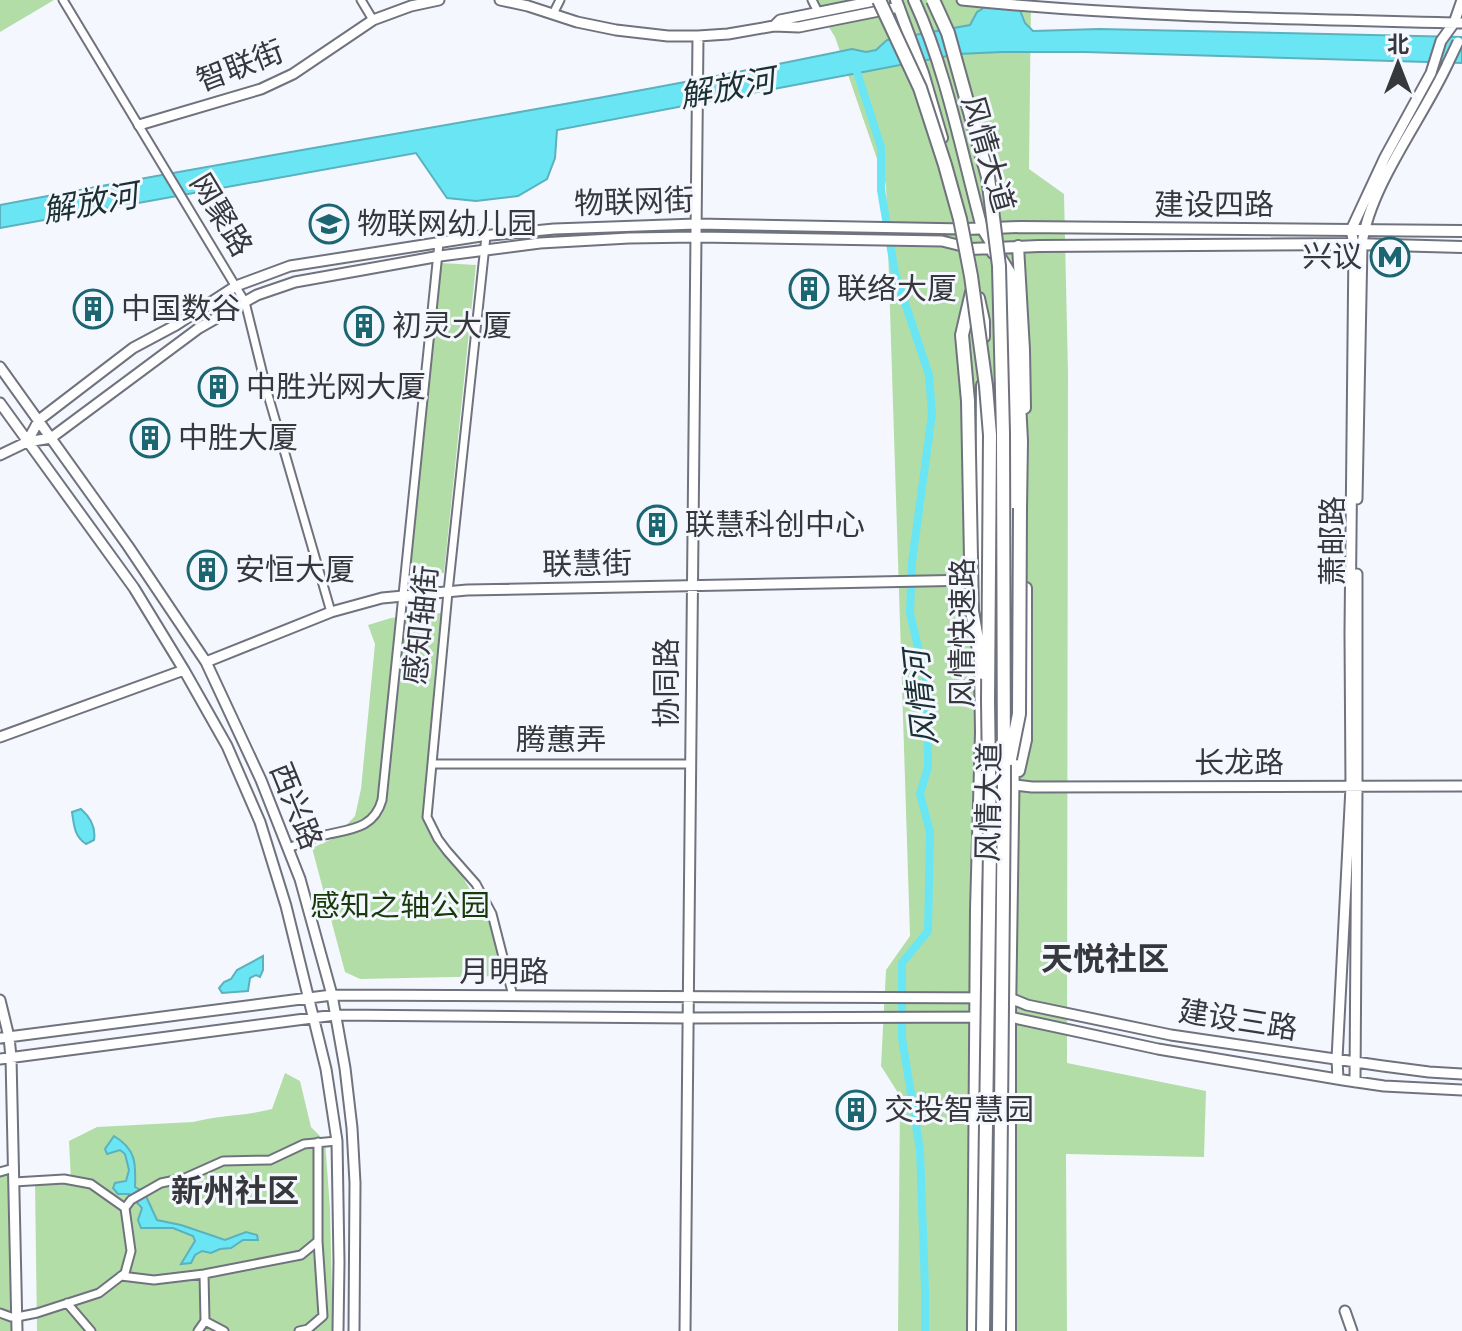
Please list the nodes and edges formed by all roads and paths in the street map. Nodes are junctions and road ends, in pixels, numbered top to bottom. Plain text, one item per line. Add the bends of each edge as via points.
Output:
1 (63, 0) edge
2 (361, 0) edge
3 (439, 0) edge
4 (500, 0) edge
5 (560, 0) edge
6 (812, 0) edge
7 (879, 0) edge
8 (934, 0) edge
9 (962, 0) edge
10 (1462, 0) edge
11 (914, 1) edge
12 (972, 1) edge
13 (898, 3) edge
14 (1049, 4) edge
15 (818, 12) junction
16 (553, 14) junction
17 (373, 20) junction
18 (1458, 23) edge
19 (774, 26) junction
20 (698, 36) junction
21 (139, 125) junction
22 (696, 224) junction
23 (982, 228) junction
24 (966, 229) junction
25 (1351, 230) junction
26 (1364, 230) junction
27 (1462, 231) edge
28 (486, 236) junction
29 (696, 237) junction
30 (439, 243) junction
31 (1358, 244) junction
32 (993, 246) junction
33 (1018, 246) junction
34 (1462, 247) edge
35 (485, 249) junction
36 (970, 249) junction
37 (438, 256) junction
38 (975, 277) junction
39 (236, 286) junction
40 (245, 302) junction
41 (0, 367) edge
42 (0, 403) edge
43 (39, 420) junction
44 (51, 438) junction
45 (27, 442) junction
46 (0, 455) edge
47 (980, 580) junction
48 (692, 586) junction
49 (448, 592) junction
50 (403, 596) junction
51 (331, 612) junction
52 (206, 662) junction
53 (184, 670) junction
54 (988, 701) junction
55 (0, 737) edge
56 (432, 764) junction
57 (691, 764) junction
58 (1010, 785) junction
59 (1462, 786) edge
60 (1354, 787) junction
61 (288, 848) junction
62 (332, 995) junction
63 (513, 996) junction
64 (689, 997) junction
65 (309, 998) junction
66 (976, 998) junction
67 (1010, 998) junction
68 (0, 1000) edge
69 (335, 1015) junction
70 (315, 1017) junction
71 (1010, 1017) junction
72 (688, 1018) junction
73 (976, 1018) junction
74 (4, 1038) edge
75 (5, 1058) edge
76 (1337, 1059) junction
77 (1354, 1062) junction
78 (1462, 1074) edge
79 (1338, 1079) junction
80 (1355, 1082) junction
81 (1462, 1090) edge
82 (337, 1141) junction
83 (318, 1142) junction
84 (14, 1168) junction
85 (0, 1172) edge
86 (14, 1182) junction
87 (125, 1208) junction
88 (318, 1241) junction
89 (204, 1274) junction
90 (121, 1276) junction
91 (67, 1303) junction
92 (0, 1313) edge
93 (17, 1317) junction
94 (205, 1321) junction
95 (17, 1331) edge
96 (91, 1331) edge
97 (198, 1331) edge
98 (224, 1331) edge
99 (299, 1331) edge
100 (338, 1331) edge
101 (354, 1331) edge
102 (685, 1331) edge
103 (973, 1331) edge
104 (983, 1331) edge
105 (999, 1331) edge
106 (1010, 1331) edge
107 (1345, 1331) edge
108 (1352, 1331) edge

1 - 21 street, 网聚路
2 - 17 street
3 - 17 street, 智联街
4 - 16 street
5 - 16 street
6 - 15 street
7 - 15 street
7 - 54 highway, 风情快速路, bridge via 920,88 960,219 971,276 990,435
8 - 11 street
8 - 58 highway, 风情快速路, bridge via 988,177 999,266
9 - 12 street
10 - 18 street
11 - 23 main road, 风情大道
12 - 14 street
13 - 19 street via 799,27
13 - 24 main road, 风情大道
14 - 18 street via 1196,17
15 - 19 street
16 - 20 street via 616,30
17 - 21 street, 智联街 via 278,82
18 - 25 street via 1441,41 1431,73
18 - 26 street, 萧邮路, bridge via 1458,42 1382,183
19 - 20 street
20 - 22 street, 协同路
21 - 39 street, 网聚路
22 - 24 street, 物联网街
22 - 28 street, 物联网街
22 - 29 street, 协同路
23 - 24 main road, 建设四路
23 - 25 main road, 建设四路
23 - 32 main road, 风情大道
24 - 36 main road, 风情大道
25 - 26 main road, 建设四路
25 - 31 street
26 - 27 main road, 建设四路
26 - 31 street, 萧邮路
28 - 30 street, 物联网街
28 - 35 street, 感知轴街
29 - 35 street, 物联网街
29 - 36 street, 物联网街 via 942,241
29 - 48 street, 协同路
30 - 37 street, 感知轴街
30 - 39 street, 物联网街 via 290,266
31 - 33 main road, 建设四路
31 - 34 main road, 建设四路
31 - 60 street, 萧邮路
31 - 60 street, 萧邮路 via 1352,414
32 - 33 main road, 建设四路
32 - 36 main road, 建设四路
32 - 58 main road, 风情大道 via 1009,353
32 - 58 highway, bridge via 1009,273 1014,304 1021,441 1019,714
33 - 58 main road via 1024,350 1026,740
35 - 37 street, 物联网街
35 - 49 street, 感知轴街
36 - 38 main road, 风情大道
37 - 40 street, 物联网街 via 295,282
37 - 50 street, 感知轴街
38 - 47 main road, 风情大道 via 984,321
38 - 54 highway, bridge via 962,335 972,611
39 - 40 street, 网聚路
39 - 43 street, 物联网街 via 133,348
40 - 44 street, 物联网街 via 199,328
40 - 51 street, 网聚路
41 - 43 street, 西兴路
42 - 45 street, 西兴路
43 - 44 street, 西兴路
43 - 45 street, 物联网街
44 - 45 street, 物联网街
44 - 52 street, 西兴路
45 - 46 street, 物联网街
45 - 53 street, 西兴路 via 134,588
47 - 48 street, 联慧街
47 - 66 main road, 风情大道
48 - 49 street, 联慧街
48 - 57 street, 协同路
49 - 50 street, 联慧街
49 - 56 street, 感知轴街
50 - 51 street, 联慧街
50 - 61 street, 感知轴街 via 380,810 357,828
51 - 52 street, 联慧街
52 - 61 street, 西兴路
53 - 55 street
53 - 65 street, 西兴路 via 227,746 260,822
54 - 104 highway, 风情快速路, bridge
56 - 57 street, 腾蕙弄
56 - 63 street, 感知轴街 via 427,817 492,914
57 - 64 street, 协同路
58 - 60 street, 长龙路
58 - 67 main road, 风情大道
58 - 105 highway, 风情快速路, bridge
59 - 60 street, 长龙路
60 - 76 street, 萧邮路
60 - 77 street, 萧邮路
61 - 62 street, 西兴路
62 - 63 street, 月明路
62 - 65 street, 月明路
62 - 69 street, 西兴路
63 - 64 street, 月明路
64 - 66 street, 月明路
64 - 72 street, 协同路
65 - 70 street, 西兴路
65 - 74 street, 月明路
66 - 67 street, 月明路
66 - 73 main road, 风情大道
67 - 71 main road, 风情大道
67 - 76 street, 建设三路 via 1171,1035
68 - 74 street
69 - 70 street, 月明路
69 - 72 street, 月明路
69 - 101 street, 西兴路 via 352,1128
70 - 75 street, 月明路
70 - 82 street, 西兴路
71 - 73 street, 月明路
71 - 79 street, 建设三路
71 - 106 main road, 风情大道
72 - 73 street, 月明路
72 - 102 street, 协同路
73 - 103 main road, 风情大道
74 - 75 street
75 - 84 street
76 - 77 street, 建设三路
76 - 79 street, 萧邮路
77 - 78 street, 建设三路
77 - 80 street, 萧邮路
79 - 80 street, 建设三路
80 - 81 street, 建设三路
82 - 83 street
82 - 100 street, 西兴路
83 - 87 street via 270,1160 223,1161 161,1183
83 - 88 street
84 - 85 street
84 - 86 street
86 - 87 street via 64,1179 91,1184
86 - 93 street
87 - 90 street via 131,1251
88 - 89 street via 301,1255
88 - 99 street via 323,1316
89 - 90 street via 154,1280
89 - 94 street
90 - 91 street via 99,1293
91 - 93 street
91 - 96 street
92 - 93 street
93 - 95 street
94 - 97 street
94 - 98 street
107 - 108 street via 1345,1311

